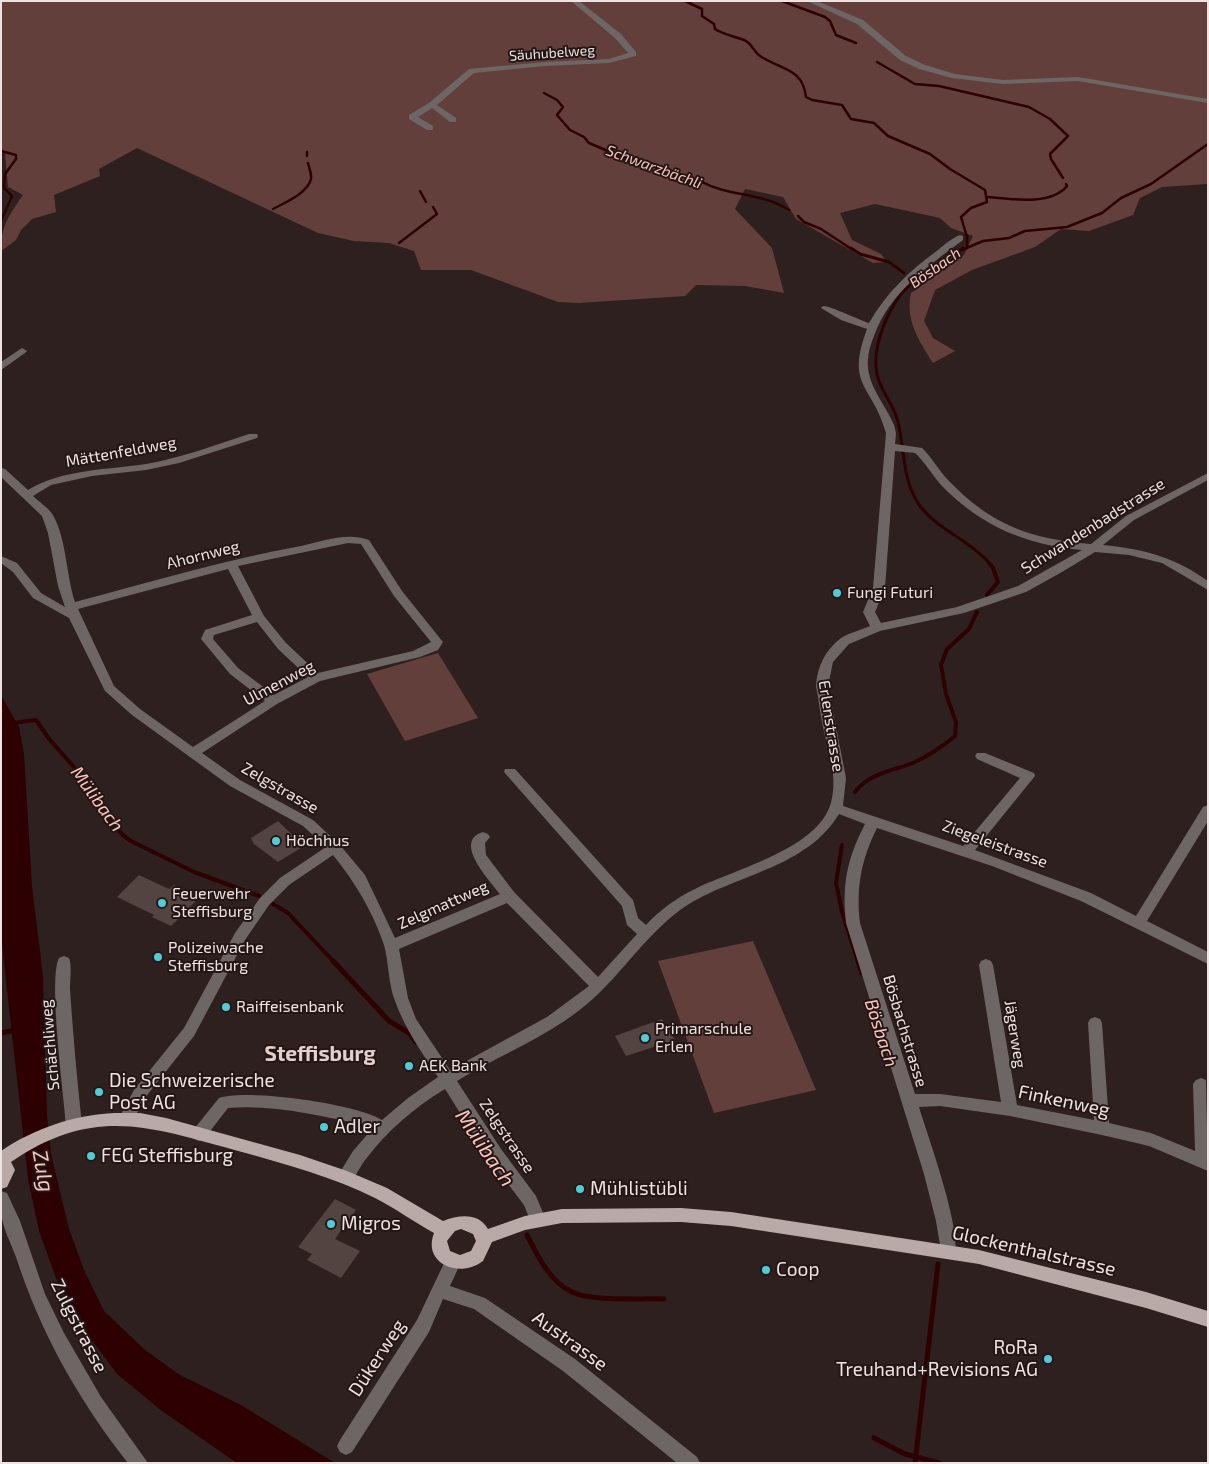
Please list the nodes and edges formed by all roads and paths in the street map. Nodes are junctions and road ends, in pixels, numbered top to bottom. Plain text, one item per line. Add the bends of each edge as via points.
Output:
1 (574, 1) edge
2 (810, 1) edge
3 (1208, 101) edge
4 (432, 104) junction
5 (453, 120) dead end
6 (430, 128) dead end
7 (960, 238) dead end
8 (826, 308) dead end
9 (871, 327) junction
10 (22, 351) dead end
11 (1, 367) edge
12 (253, 436) dead end
13 (899, 447) junction
14 (1, 471) edge
15 (1208, 476) edge
16 (26, 496) junction
17 (1093, 548) junction
18 (1, 558) edge
19 (231, 564) junction
20 (1208, 587) edge
21 (73, 612) junction
22 (259, 617) junction
23 (877, 628) junction
24 (416, 654) joint
25 (316, 678) junction
26 (273, 701) junction
27 (194, 752) junction
28 (981, 756) dead end
29 (510, 772) dead end
30 (836, 808) junction
31 (1208, 810) edge
32 (873, 822) junction
33 (483, 837) dead end
34 (334, 848) junction
35 (966, 851) junction
36 (509, 896) junction
37 (1138, 922) junction
38 (646, 933) junction
39 (390, 946) junction
40 (1208, 959) edge
41 (64, 962) dead end
42 (986, 965) dead end
43 (599, 986) junction
44 (1094, 1023) dead end
45 (448, 1078) junction
46 (1201, 1084) dead end
47 (908, 1101) junction
48 (1010, 1110) junction
49 (127, 1118) junction
50 (69, 1127) junction
51 (382, 1128) junction
52 (1102, 1128) junction
53 (199, 1134) junction
54 (1, 1159) edge
55 (1206, 1163) edge
56 (345, 1177) junction
57 (1, 1182) edge
58 (1, 1198) edge
59 (538, 1220) junction
60 (444, 1230) junction
61 (484, 1238) junction
62 (948, 1252) junction
63 (452, 1262) junction
64 (439, 1290) junction
65 (1208, 1320) edge
66 (346, 1446) dead end
67 (140, 1463) edge
68 (691, 1463) edge

1 - 4 street, Säuhubelweg via 618,36 633,54 609,61 472,71
2 - 3 street via 860,22 908,61 955,76 1003,82 1078,79
4 - 5 street
4 - 6 street via 412,117
7 - 9 street via 897,288
8 - 9 street
9 - 13 street via 863,359 864,376
10 - 11 street
12 - 16 street, Mättenfeldweg via 179,460 47,483
13 - 17 street via 921,452 957,494 1004,528 1036,540
13 - 23 street via 879,588 869,612
14 - 16 street, Zelgstrasse
15 - 17 street, Schwandenbadstrasse via 1130,518
16 - 21 street, Zelgstrasse via 47,515
17 - 20 street via 1167,561
17 - 23 street, Schwandenbadstrasse via 1041,580 1010,594 960,610
18 - 21 street via 17,568 33,591 46,602
19 - 21 street, Ahornweg
19 - 22 street
19 - 24 street, Ahornweg via 279,552 360,539 366,542 398,593 437,642 434,647
21 - 27 street, Zelgstrasse via 109,688 136,712
22 - 25 street via 282,646
22 - 26 street via 209,633 207,639 234,671
23 - 30 street, Erlenstrasse via 838,647 827,661 823,673 840,780
24 - 25 street, Ulmenweg
25 - 26 street, Ulmenweg
26 - 27 street, Ulmenweg
27 - 34 street, Zelgstrasse via 234,783 308,823
28 - 35 street via 1029,776
29 - 38 street via 628,904 632,921
30 - 32 street, Ziegeleistrasse
30 - 38 street, Erlenstrasse via 820,830 795,849 695,895 674,908
31 - 37 street
32 - 35 street, Ziegeleistrasse
32 - 47 street, Bösbachstrasse via 855,861 850,900 853,923
33 - 36 street, Zelgmattweg via 478,841 479,856
34 - 39 street, Zelgstrasse via 368,892
34 - 49 street via 278,887 261,906 188,1033 136,1099
35 - 37 street, Ziegeleistrasse via 1086,896
36 - 39 street, Zelgmattweg
36 - 43 street, Zelgmattweg
37 - 40 street, Ziegeleistrasse
38 - 43 street, Erlenstrasse
39 - 45 street, Zelgstrasse via 406,1013
41 - 50 street, Schächliweg
42 - 48 street, Jägerweg
43 - 45 street, Erlenstrasse via 554,1020
44 - 52 street
45 - 51 street, Erlenstrasse
45 - 59 street, Zelgstrasse via 495,1154 530,1201
46 - 55 street
47 - 48 street, Finkenweg via 940,1100
47 - 62 street, Bösbachstrasse via 932,1174
48 - 52 street, Finkenweg
49 - 50 main road
49 - 53 main road
50 - 54 main road
51 - 53 street via 369,1119 304,1106 250,1100 224,1102
51 - 56 street, Erlenstrasse
52 - 55 street, Finkenweg via 1151,1140
53 - 56 main road
54 - 57 main road via 7,1170
56 - 60 main road via 387,1196
58 - 67 street, Zulgstrasse via 30,1277 63,1349 102,1413
59 - 61 main road, Glockenthalstrasse
59 - 62 main road, Glockenthalstrasse via 568,1216 681,1215 756,1222
60 - 61 main road via 454,1223 467,1222 478,1228
60 - 63 main road via 440,1235 439,1248
61 - 63 main road via 483,1248 476,1257
62 - 65 main road, Glockenthalstrasse via 1146,1300
63 - 64 street
64 - 66 street, Dükerweg via 423,1326
64 - 68 street, Austrasse via 480,1303 569,1365

